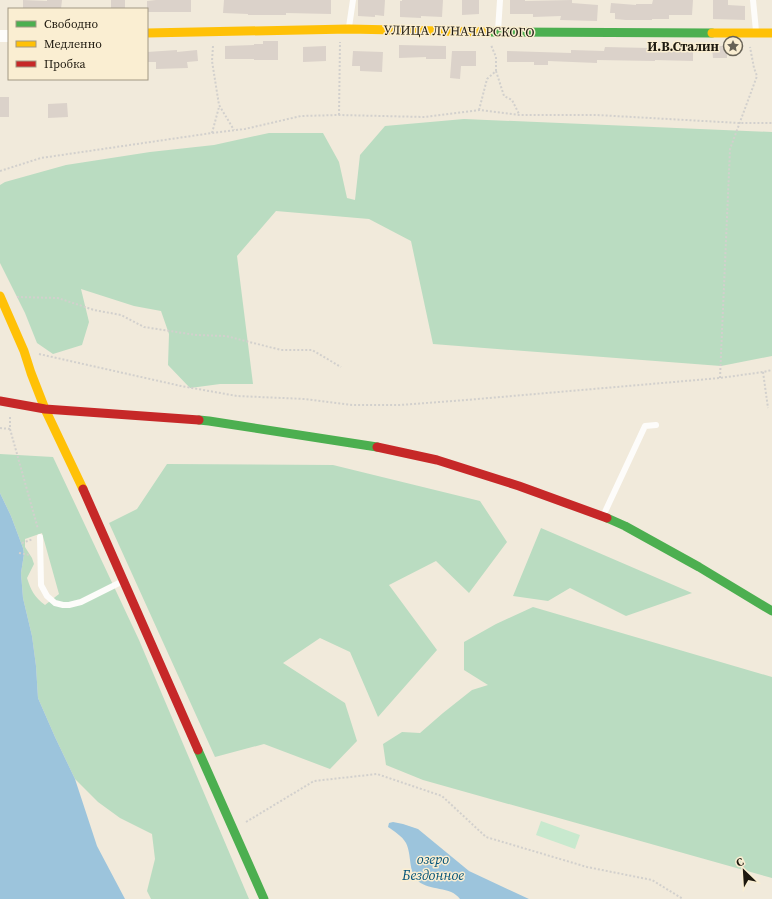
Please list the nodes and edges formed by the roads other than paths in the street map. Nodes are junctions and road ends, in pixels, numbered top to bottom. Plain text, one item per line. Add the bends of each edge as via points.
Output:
1 (353, 0) edge
2 (500, 0) edge
3 (753, 0) edge
4 (345, 29) junction
5 (493, 32) junction
6 (752, 32) junction
7 (772, 32) edge
8 (148, 33) edge
9 (0, 297) edge
10 (0, 401) edge
11 (45, 409) junction
12 (656, 425) dead end
13 (603, 516) junction
14 (40, 537) road end
15 (124, 581) junction
16 (772, 611) edge
17 (264, 899) edge

1 - 4 lane
2 - 5 lane
3 - 6 lane
4 - 5 street, УЛИЦА ЛУНАЧАРСКОГО
4 - 8 street, УЛИЦА ЛУНАЧАРСКОГО
5 - 6 street, УЛИЦА ЛУНАЧАРСКОГО
6 - 7 street, УЛИЦА ЛУНАЧАРСКОГО
9 - 11 street via 24,351
10 - 11 street
11 - 13 street via 209,421 365,445 437,460
11 - 15 street
12 - 13 lane via 645,426
13 - 16 street via 699,567
14 - 15 lane via 41,585 55,603 69,605 81,602
15 - 17 street

